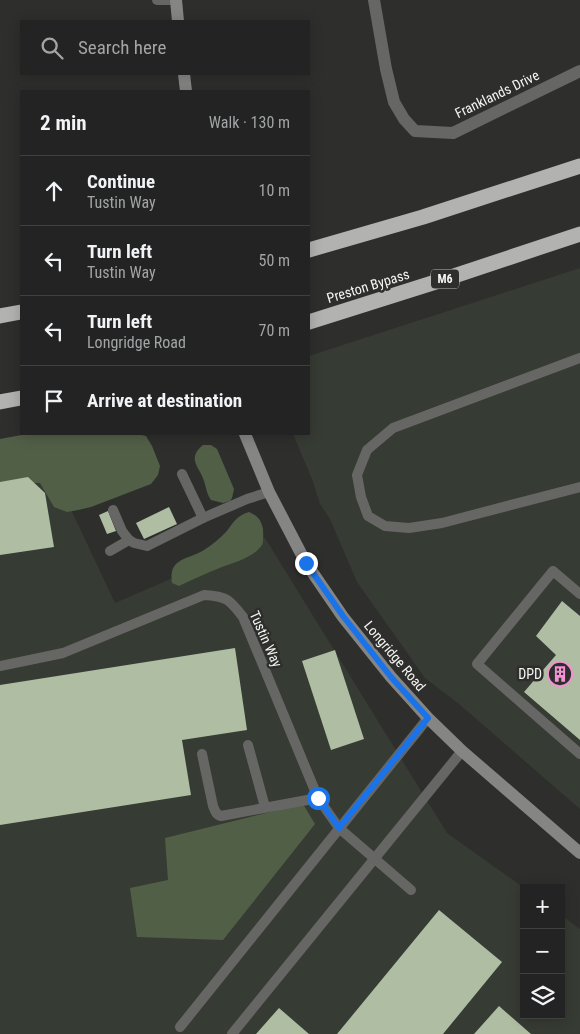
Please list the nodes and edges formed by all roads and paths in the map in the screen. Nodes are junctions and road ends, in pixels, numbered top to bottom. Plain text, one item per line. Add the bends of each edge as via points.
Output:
1 (157, 0) edge
2 (176, 0) edge
3 (374, 0) edge
4 (178, 20) edge
5 (580, 71) edge
6 (184, 75) edge
7 (186, 90) edge
8 (580, 166) edge
9 (580, 234) edge
10 (310, 250) edge
11 (20, 312) edge
12 (0, 316) edge
13 (310, 322) edge
14 (580, 358) edge
15 (20, 398) edge
16 (0, 402) edge
17 (245, 435) edge
18 (182, 474) dead end
19 (580, 487) edge
20 (269, 492) junction
21 (113, 510) dead end
22 (203, 518) junction
23 (129, 540) junction
24 (110, 551) dead end
25 (580, 594) edge
26 (0, 666) edge
27 (428, 718) junction
28 (248, 745) dead end
29 (462, 751) junction
30 (202, 754) dead end
31 (580, 754) edge
32 (318, 798) junction
33 (265, 807) junction
34 (339, 828) junction
35 (580, 853) edge
36 (375, 858) junction
37 (411, 890) dead end
38 (180, 1027) dead end
39 (232, 1034) edge

1 - 2 lane
2 - 4 main road
3 - 5 street, Franklands Drive via 394,102 415,131 453,133
6 - 7 main road
8 - 10 highway
9 - 13 highway, Preston Bypass / M6
11 - 12 highway
14 - 19 lane via 393,428 367,450 357,475 368,516 385,526 409,528 442,523
15 - 16 highway
17 - 20 main road, Longridge Road
18 - 22 lane
20 - 22 lane
20 - 27 main road, Longridge Road via 306,563 343,616
21 - 23 lane
22 - 23 lane via 147,546
23 - 24 lane
25 - 31 lane via 553,572 477,664
26 - 32 lane, Tustin Way via 63,653 204,595 218,596 232,602 243,617
27 - 29 main road, Longridge Road
27 - 34 lane
28 - 33 lane
29 - 35 main road, Longridge Road
29 - 36 lane
30 - 33 lane via 218,816
32 - 33 lane
32 - 34 lane, Tustin Way
34 - 36 lane, Tustin Way
34 - 38 lane
36 - 37 lane, Tustin Way
36 - 39 lane

